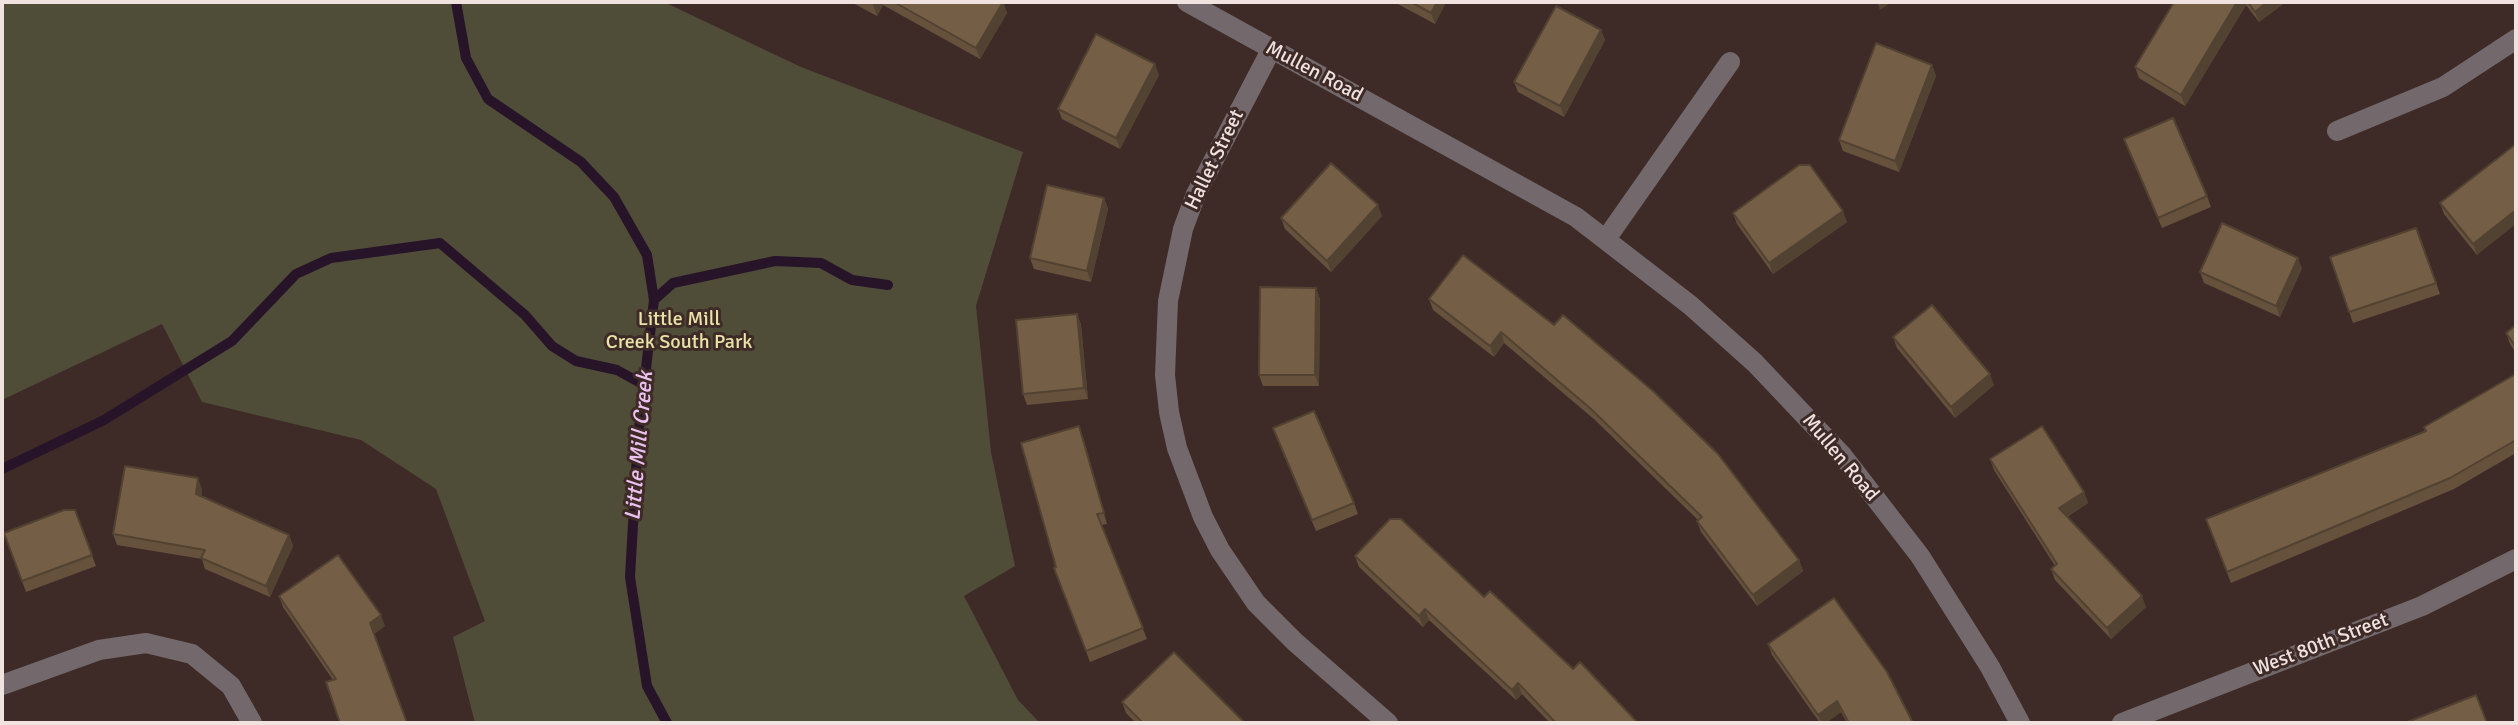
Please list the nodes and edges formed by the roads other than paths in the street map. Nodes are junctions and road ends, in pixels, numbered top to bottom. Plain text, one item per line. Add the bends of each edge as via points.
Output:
1 (1187, 2) edge
2 (2516, 39) edge
3 (1271, 50) junction
4 (1730, 62) dead end
5 (2337, 131) dead end
6 (1606, 239) junction
7 (2516, 559) edge
8 (2, 685) edge
9 (252, 723) edge
10 (1388, 723) edge
11 (2020, 723) edge
12 (2122, 723) edge

1 - 3 street, Mullen Road
2 - 5 street via 2443,87
3 - 6 street, Mullen Road via 1432,135
3 - 10 street, Hallet Street via 1183,229 1168,301 1169,412 1203,517 1256,603
4 - 6 street
6 - 11 street, Mullen Road via 1755,363 1842,455 1920,556
7 - 12 street, West 80th Street via 2422,606
8 - 9 street via 99,650 146,643 192,654 231,686

